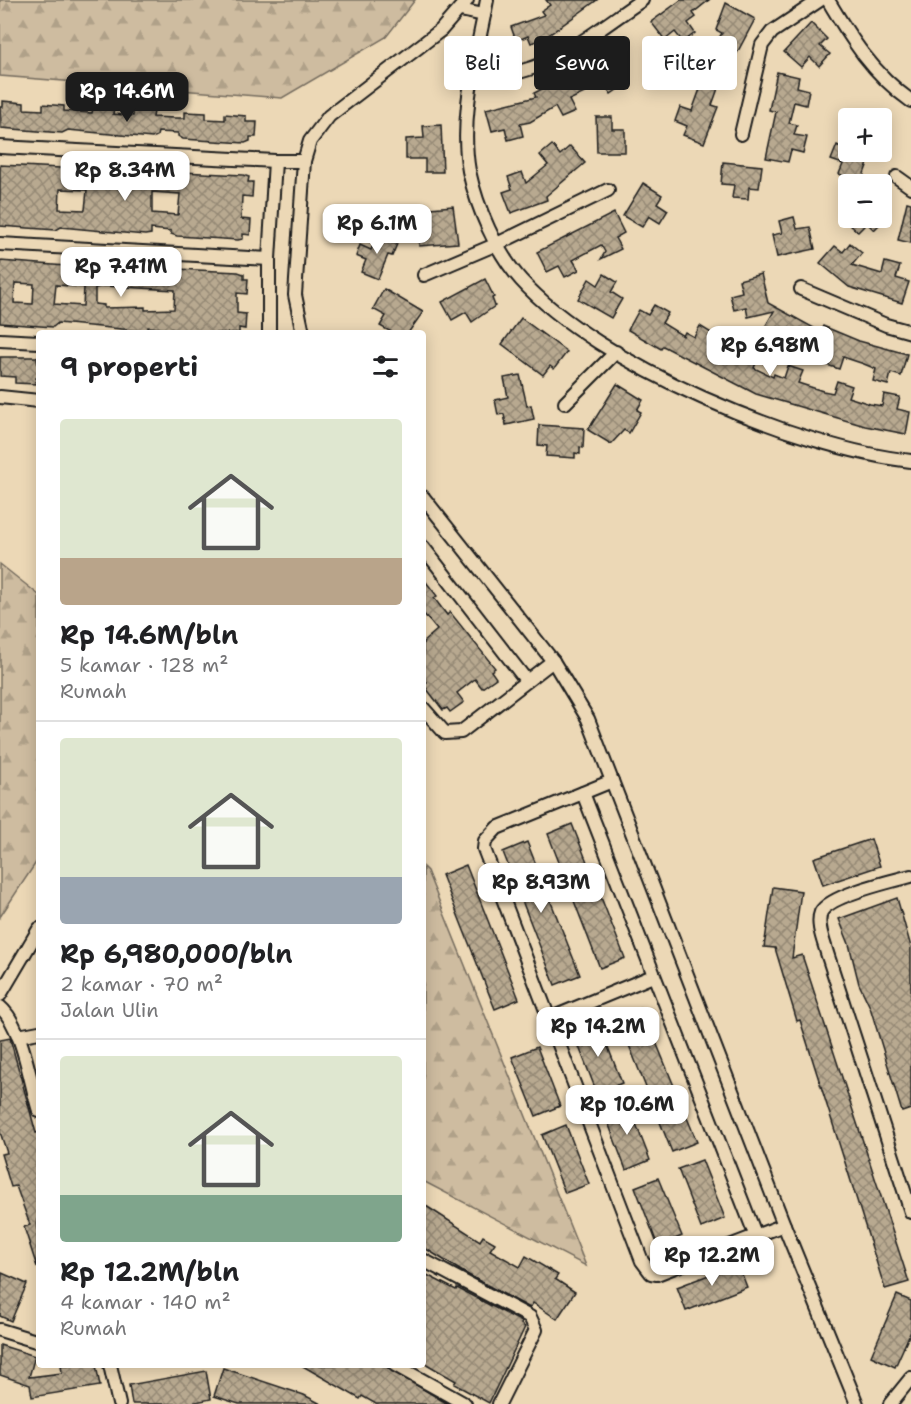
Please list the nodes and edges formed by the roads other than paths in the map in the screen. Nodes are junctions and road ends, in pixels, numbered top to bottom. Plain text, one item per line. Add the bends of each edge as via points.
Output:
1 (487, 0) edge
2 (642, 0) edge
3 (820, 0) edge
4 (828, 0) edge
5 (464, 5) edge
6 (484, 15) junction
7 (480, 36) edge
8 (522, 71) edge
9 (471, 90) edge
10 (911, 100) edge
11 (741, 134) dead end
12 (0, 147) edge
13 (275, 161) junction
14 (304, 161) junction
15 (897, 177) dead end
16 (911, 187) edge
17 (608, 190) dead end
18 (0, 244) edge
19 (497, 244) junction
20 (269, 259) junction
21 (424, 275) dead end
22 (801, 289) dead end
23 (269, 330) edge
24 (302, 330) edge
25 (911, 332) edge
26 (0, 340) edge
27 (36, 342) edge
28 (616, 352) junction
29 (0, 397) edge
30 (36, 401) edge
31 (566, 403) dead end
32 (911, 460) edge
33 (426, 501) edge
34 (426, 551) edge
35 (553, 661) junction
36 (526, 680) junction
37 (426, 711) edge
38 (612, 781) junction
39 (583, 794) junction
40 (911, 877) edge
41 (36, 934) edge
42 (652, 976) junction
43 (0, 995) edge
44 (0, 1007) edge
45 (549, 1019) junction
46 (36, 1033) edge
47 (18, 1036) junction
48 (36, 1100) edge
49 (911, 1212) edge
50 (784, 1225) junction
51 (755, 1234) junction
52 (426, 1262) edge
53 (0, 1330) edge
54 (36, 1341) edge
55 (111, 1368) edge
56 (400, 1368) edge
57 (911, 1378) edge
58 (119, 1404) edge
59 (465, 1404) edge
60 (499, 1404) edge
61 (857, 1404) edge
62 (890, 1404) edge

1 - 6 street
2 - 8 street via 553,58
3 - 11 street via 772,32 762,45
4 - 10 street via 856,47 881,76
5 - 6 street
5 - 14 street via 426,43 328,117 310,141
6 - 7 street
9 - 19 street via 469,170
12 - 13 street
13 - 14 street
13 - 20 street
14 - 24 street via 295,295
15 - 16 street
17 - 19 street
18 - 20 street
19 - 21 street
19 - 28 street via 519,278 540,300
20 - 23 street
22 - 25 street
26 - 27 street
28 - 31 street
28 - 32 street via 700,397 757,419 860,452
29 - 30 street
33 - 35 street
34 - 36 street
35 - 36 street
35 - 38 street via 588,719
36 - 37 street via 461,732 445,733
38 - 39 street
38 - 50 street
39 - 42 street
39 - 45 street via 496,828 485,841 486,860
40 - 49 street via 848,896 826,907 820,920
41 - 43 street
42 - 45 street
42 - 51 street
44 - 47 street
45 - 51 street via 646,1268 651,1273 665,1272
46 - 47 street
47 - 48 street
50 - 51 street
50 - 61 street
52 - 60 street via 535,1323 536,1330
53 - 54 street
55 - 58 street
56 - 59 street
57 - 62 street

